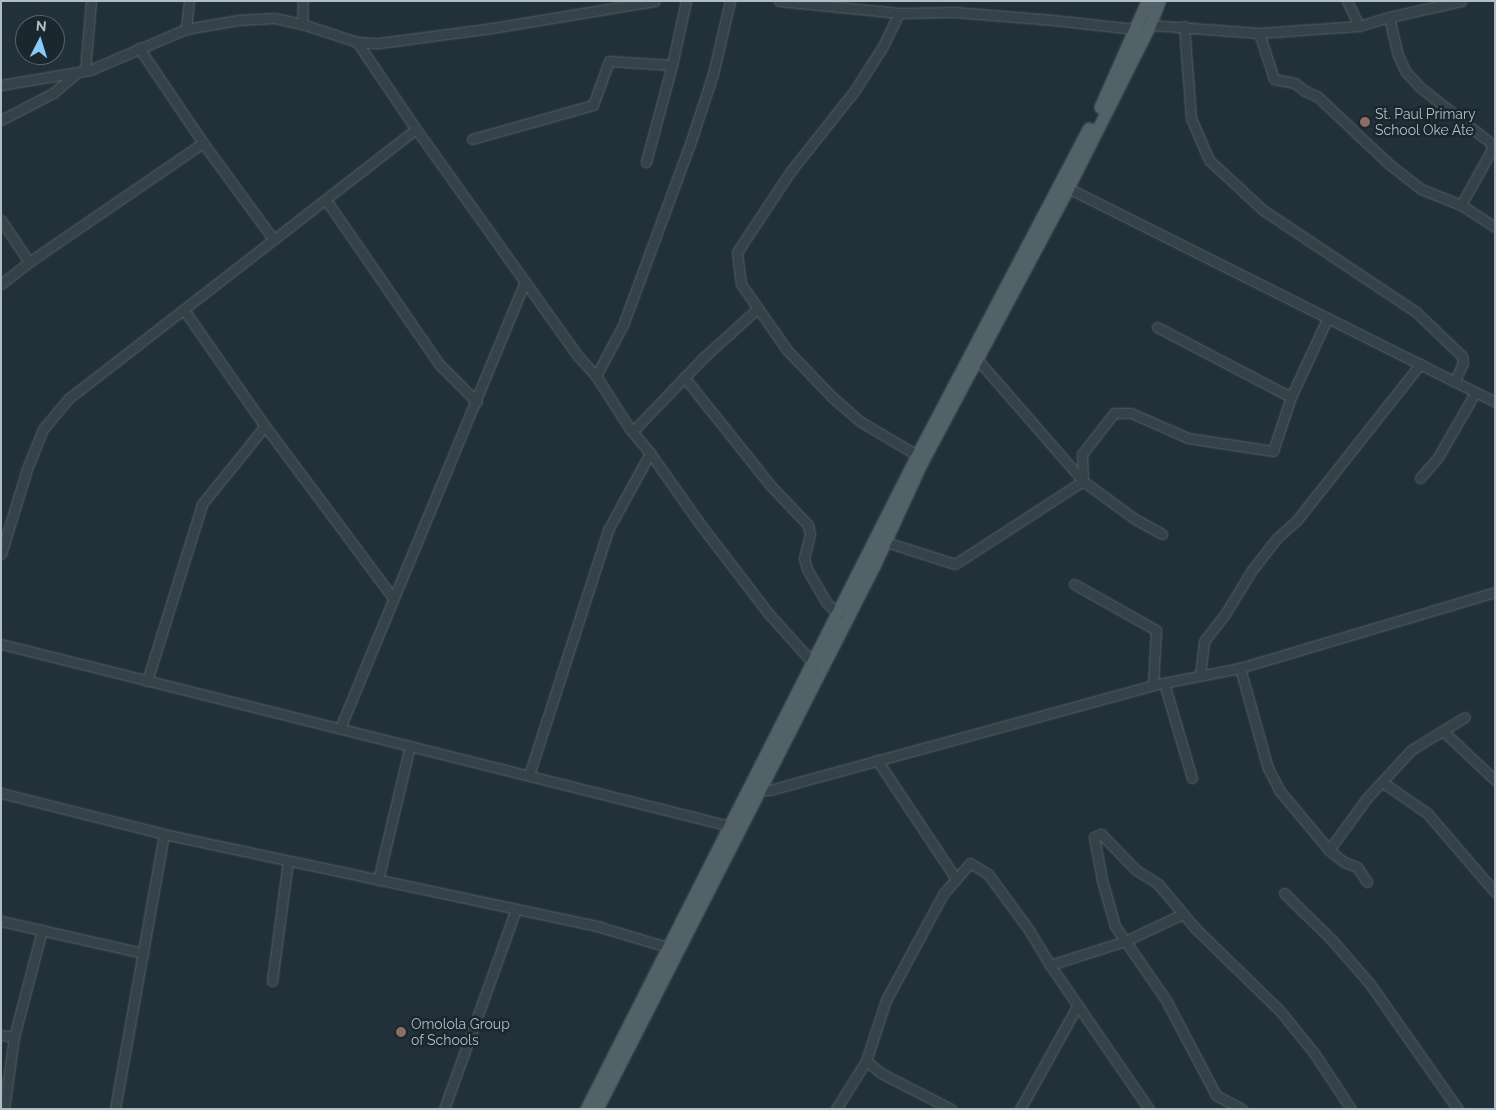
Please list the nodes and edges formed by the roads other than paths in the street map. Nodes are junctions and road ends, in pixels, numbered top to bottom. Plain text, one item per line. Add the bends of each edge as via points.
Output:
1 (91, 1) edge
2 (189, 1) edge
3 (303, 1) edge
4 (655, 1) edge
5 (686, 1) edge
6 (730, 1) edge
7 (779, 1) edge
8 (1147, 1) edge
9 (1159, 1) edge
10 (1347, 1) edge
11 (1461, 1) edge
12 (826, 4) edge
13 (597, 6) edge
14 (899, 13) junction
15 (1389, 17) junction
16 (302, 24) junction
17 (1150, 25) junction
18 (1184, 26) junction
19 (1359, 26) junction
20 (186, 28) junction
21 (1135, 29) junction
22 (1259, 33) junction
23 (357, 42) junction
24 (139, 48) junction
25 (672, 65) junction
26 (84, 71) junction
27 (1, 85) edge
28 (1, 120) edge
29 (416, 129) junction
30 (472, 139) dead end
31 (203, 143) junction
32 (646, 162) dead end
33 (1064, 186) junction
34 (326, 200) junction
35 (1461, 205) junction
36 (1, 220) edge
37 (1495, 227) edge
38 (274, 240) junction
39 (29, 262) junction
40 (525, 282) junction
41 (1, 284) edge
42 (758, 308) junction
43 (184, 310) junction
44 (1327, 319) junction
45 (1157, 327) dead end
46 (977, 359) junction
47 (1420, 364) junction
48 (596, 376) junction
49 (684, 378) junction
50 (1454, 382) junction
51 (1475, 393) junction
52 (1291, 397) junction
53 (477, 402) junction
54 (1495, 402) edge
55 (265, 426) junction
56 (633, 431) junction
57 (650, 453) junction
58 (917, 455) junction
59 (1420, 478) dead end
60 (1083, 481) junction
61 (1162, 534) dead end
62 (886, 542) junction
63 (1, 554) edge
64 (1074, 584) dead end
65 (1495, 592) edge
66 (393, 598) junction
67 (838, 614) junction
68 (1, 644) edge
69 (813, 663) junction
70 (1240, 668) junction
71 (1200, 675) junction
72 (147, 681) junction
73 (1164, 683) junction
74 (1154, 685) junction
75 (1465, 717) dead end
76 (340, 728) junction
77 (1443, 731) junction
78 (410, 746) junction
79 (877, 760) junction
80 (529, 775) junction
81 (1192, 778) dead end
82 (1495, 780) edge
83 (1382, 782) junction
84 (760, 790) junction
85 (1, 793) edge
86 (735, 827) junction
87 (164, 834) junction
88 (1329, 850) junction
89 (288, 861) junction
90 (956, 879) junction
91 (378, 880) junction
92 (1367, 882) dead end
93 (1495, 892) edge
94 (1284, 893) dead end
95 (516, 909) junction
96 (1183, 914) junction
97 (1, 921) edge
98 (42, 930) junction
99 (1125, 941) junction
100 (668, 947) junction
101 (143, 953) junction
102 (1050, 965) junction
103 (272, 981) dead end
104 (1078, 1005) junction
105 (1, 1035) edge
106 (14, 1037) junction
107 (866, 1061) junction
108 (4, 1109) edge
109 (115, 1109) edge
110 (444, 1109) edge
111 (586, 1109) edge
112 (597, 1109) edge
113 (836, 1109) edge
114 (951, 1109) edge
115 (1020, 1109) edge
116 (1150, 1109) edge
117 (1242, 1109) edge
118 (1351, 1109) edge
119 (1458, 1109) edge

1 - 26 street
2 - 20 street
3 - 16 street
4 - 13 street
5 - 25 street
6 - 48 street via 713,74 689,147 623,325
7 - 12 street
8 - 21 main road
9 - 17 main road
10 - 19 street
11 - 15 street
12 - 14 street
13 - 23 street via 402,41
14 - 21 street via 955,12
14 - 42 street via 855,90 790,172 739,247 741,284
15 - 19 street
15 - 35 street via 1397,53 1406,72 1421,88 1492,144
16 - 20 street via 256,18
16 - 23 street
17 - 18 street
17 - 33 main road
18 - 22 street
18 - 50 street via 1191,118 1209,160 1263,210 1416,312 1464,360
19 - 22 street
20 - 24 street
21 - 33 main road
22 - 35 street via 1274,79 1294,83 1317,96 1389,164 1421,189
23 - 29 street
24 - 26 street
24 - 31 street
25 - 30 street via 609,61 593,105
25 - 32 street
26 - 27 street
26 - 28 street via 53,93
29 - 34 street
29 - 40 street
31 - 38 street
31 - 39 street
33 - 44 street
33 - 46 main road
33 - 58 main road
34 - 38 street
34 - 53 street via 440,365
35 - 37 street
36 - 39 street
38 - 43 street
39 - 41 street
40 - 48 street
40 - 53 street
42 - 49 street
42 - 58 street via 787,350 832,397 861,422
43 - 55 street
43 - 63 street via 58,409 44,429 27,469
44 - 47 street
44 - 52 street
45 - 52 street
46 - 60 street
46 - 62 main road via 922,462
47 - 50 street
47 - 71 street via 1297,520 1276,539 1252,570 1204,641
48 - 56 street
49 - 56 street
49 - 67 street via 771,486 808,525 810,534 804,558 807,569 827,603
50 - 51 street
51 - 54 street
51 - 59 street via 1438,457
52 - 60 street via 1273,451 1188,438 1130,413 1114,413 1082,454
53 - 66 street
55 - 66 street
55 - 72 street via 202,504
56 - 57 street
57 - 69 street via 769,614
57 - 80 street via 608,530
58 - 67 main road
60 - 61 street via 1135,519
60 - 62 street via 955,564
62 - 84 main road
64 - 74 street via 1156,630
65 - 70 street
66 - 76 street
67 - 69 main road
68 - 72 street
69 - 86 main road
70 - 71 street
70 - 88 street via 1275,783
71 - 73 street
72 - 76 street
73 - 74 street
73 - 81 street
74 - 79 street
75 - 77 street
76 - 78 street
77 - 82 street
77 - 83 street via 1411,750
78 - 80 street
78 - 91 street
79 - 84 street
79 - 90 street
80 - 86 street
83 - 88 street
83 - 93 street via 1427,813
84 - 86 main road
85 - 87 street
86 - 100 main road
86 - 112 main road
87 - 89 street
87 - 101 street
88 - 92 street via 1344,862 1358,867
89 - 91 street
89 - 103 street
90 - 102 street via 970,862 988,874
90 - 107 street via 943,894 886,1000
91 - 95 street
94 - 119 street via 1332,940 1370,984
95 - 100 street via 600,927
95 - 110 street
96 - 99 street
96 - 99 street via 1158,884 1136,870 1101,834 1094,838 1102,880 1116,926
96 - 118 street via 1281,1012 1325,1067
97 - 98 street
98 - 101 street
98 - 106 street
99 - 102 street
99 - 117 street via 1166,1000 1216,1095
100 - 111 main road
101 - 109 street
102 - 104 street
104 - 115 street
104 - 116 street
105 - 106 street
106 - 108 street
107 - 113 street
107 - 114 street via 881,1073

